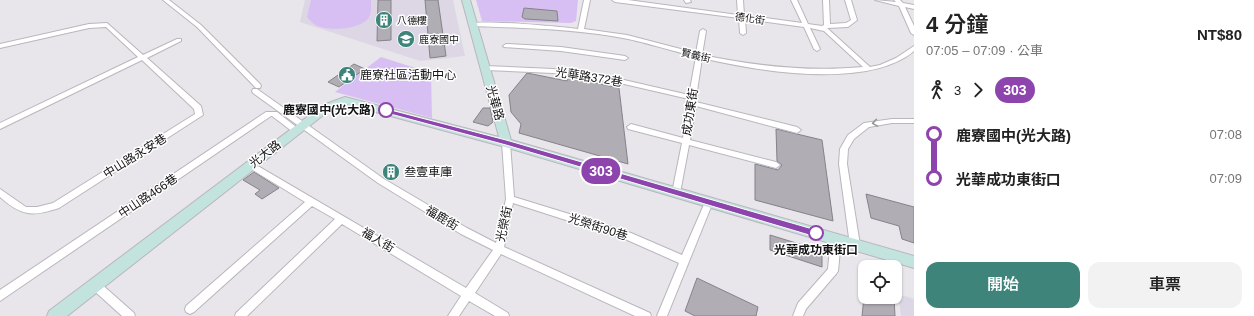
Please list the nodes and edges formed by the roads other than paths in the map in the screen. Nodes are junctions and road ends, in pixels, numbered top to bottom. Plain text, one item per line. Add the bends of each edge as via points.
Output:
1 (166, 0) edge
2 (466, 0) edge
3 (587, 0) edge
4 (615, 0) edge
5 (740, 0) edge
6 (794, 0) edge
7 (826, 0) edge
8 (848, 0) edge
9 (878, 0) edge
10 (899, 2) edge
11 (914, 7) edge
12 (741, 16) junction
13 (473, 24) junction
14 (806, 25) junction
15 (824, 27) junction
16 (581, 30) junction
17 (703, 31) dead end
18 (743, 33) dead end
19 (914, 33) edge
20 (179, 40) dead end
21 (0, 46) edge
22 (506, 46) dead end
23 (914, 48) edge
24 (817, 49) dead end
25 (699, 56) junction
26 (144, 58) junction
27 (625, 58) dead end
28 (486, 68) junction
29 (870, 69) junction
30 (692, 101) junction
31 (914, 121) edge
32 (0, 126) edge
33 (300, 127) junction
34 (631, 127) dead end
35 (796, 130) dead end
36 (685, 142) junction
37 (506, 143) junction
38 (251, 165) junction
39 (776, 165) dead end
40 (0, 192) edge
41 (676, 193) junction
42 (510, 199) junction
43 (312, 201) junction
44 (709, 202) junction
45 (341, 219) junction
46 (836, 239) junction
47 (855, 245) junction
48 (499, 249) junction
49 (685, 261) junction
50 (914, 262) edge
51 (95, 285) junction
52 (468, 294) junction
53 (0, 296) edge
54 (190, 309) dead end
55 (55, 316) edge
56 (130, 316) edge
57 (240, 316) edge
58 (453, 316) edge
59 (504, 316) edge
60 (646, 316) edge
61 (662, 316) edge
62 (798, 316) edge

1 - 33 street, 福鹿街 via 199,26 256,88
2 - 13 street, 光華路
3 - 16 street
4 - 12 street, 德化街
5 - 12 street
6 - 14 street
7 - 15 street
8 - 15 street via 854,20 848,25
9 - 10 street
10 - 11 street
10 - 19 street
12 - 14 street, 德化街
12 - 18 street
13 - 16 street, 賢義街
13 - 28 street, 光華路
14 - 15 street, 德化街
14 - 24 street
15 - 29 street, 德化街
16 - 25 street, 賢義街 via 628,38
17 - 25 street, 成功東街
20 - 26 street
21 - 26 street, 中山路永安巷 via 89,26 107,25
22 - 27 street via 561,49
23 - 29 street, 賢義街 via 899,61
25 - 29 street, 賢義街 via 793,71
25 - 30 street, 成功東街
26 - 32 street
26 - 40 street, 中山路永安巷 via 198,108 199,115 56,206 39,211 20,210
28 - 30 street, 光華路372巷 via 553,71 624,82
28 - 37 street, 光華路
30 - 35 street, 光華路372巷
30 - 36 street, 成功東街
31 -> 47 street via 867,125 851,137 844,149 843,164
33 - 37 street, 光大路 via 326,107 345,100
33 - 38 street, 光大路
33 - 48 street, 福鹿街 via 381,181
33 - 53 street, 中山路466巷 via 269,114
34 - 36 street
36 - 39 street
36 - 41 street, 成功東街
37 - 41 street
37 - 42 street, 光榮街
38 - 43 street, 福人街
38 - 51 street, 光大路
41 - 44 street
42 - 48 street, 光榮街
42 - 49 street, 光榮街90巷 via 628,236
43 - 45 street, 福人街
43 - 54 street
44 - 46 street
44 - 49 street
45 - 52 street, 福人街
45 - 57 street
46 - 47 street
46 - 62 street via 833,271 802,306
47 - 50 street
48 - 52 street, 光榮街
48 - 60 street, 福鹿街
49 - 61 street
51 - 55 street, 光大路
51 - 56 street
52 - 58 street, 光榮街
52 - 59 street, 福人街

